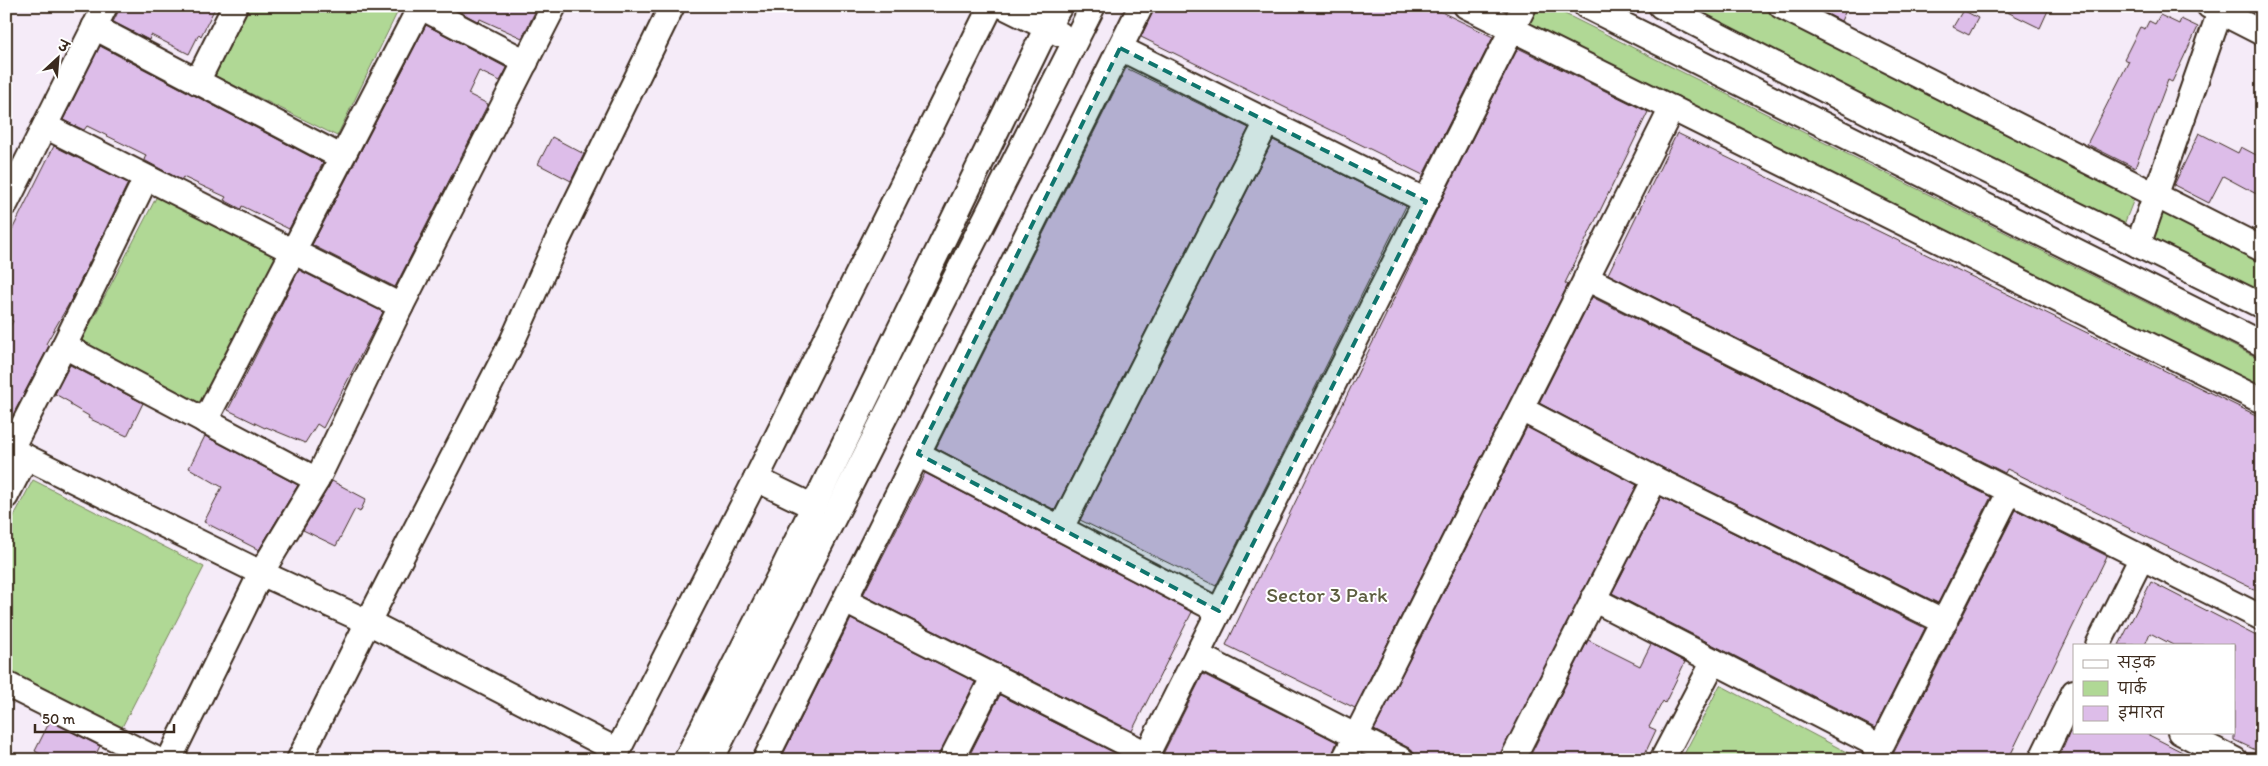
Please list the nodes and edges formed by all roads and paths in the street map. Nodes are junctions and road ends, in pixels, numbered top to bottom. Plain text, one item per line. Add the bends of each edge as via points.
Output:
1 (105, 6) edge
2 (235, 6) edge
3 (419, 6) edge
4 (554, 6) edge
5 (672, 6) edge
6 (991, 6) edge
7 (1003, 6) edge
8 (1060, 6) edge
9 (1093, 6) edge
10 (1141, 6) edge
11 (1466, 6) edge
12 (1524, 6) edge
13 (1586, 6) edge
14 (1661, 6) edge
15 (1781, 6) edge
16 (2217, 8) edge
17 (94, 27) junction
18 (1046, 29) junction
19 (1513, 30) junction
20 (2262, 33) edge
21 (1077, 39) junction
22 (1120, 48) junction
23 (526, 62) junction
24 (197, 82) junction
25 (1672, 108) junction
26 (1267, 122) junction
27 (44, 126) junction
28 (341, 158) junction
29 (146, 178) junction
30 (2155, 196) junction
31 (1426, 201) junction
32 (6, 203) edge
33 (2138, 245) junction
34 (2262, 249) edge
35 (293, 252) junction
36 (1586, 278) junction
37 (401, 306) junction
38 (2262, 306) edge
39 (2262, 344) edge
40 (64, 346) junction
41 (2262, 401) edge
42 (1521, 409) junction
43 (205, 421) junction
44 (15, 451) edge
45 (918, 454) junction
46 (1655, 479) junction
47 (317, 480) junction
48 (756, 480) junction
49 (2010, 491) junction
50 (6, 496) edge
51 (812, 506) junction
52 (1061, 528) junction
53 (2142, 558) junction
54 (261, 573) junction
55 (1592, 599) junction
56 (845, 601) junction
57 (1219, 611) junction
58 (2262, 618) edge
59 (368, 622) junction
60 (1945, 622) junction
61 (2099, 644) edge
62 (1197, 655) junction
63 (1714, 661) junction
64 (994, 676) junction
65 (6, 684) edge
66 (2073, 694) edge
67 (2184, 734) edge
68 (1356, 736) junction
69 (1878, 753) edge
70 (615, 755) edge
71 (1145, 757) edge
72 (158, 760) edge
73 (169, 760) edge
74 (299, 760) edge
75 (686, 760) edge
76 (711, 760) edge
77 (764, 760) edge
78 (951, 760) edge
79 (1344, 760) edge
80 (1402, 760) edge
81 (1512, 760) edge
82 (1662, 760) edge
83 (2041, 760) edge
84 (2236, 760) edge

1 - 17 street
2 - 24 street
3 - 23 street
3 - 28 street
4 - 23 street
5 - 59 street via 557,241 512,342
6 - 48 street
7 - 18 street
8 - 18 street
9 - 21 street
10 - 22 street
11 - 19 street
12 - 19 street
13 - 39 street
14 - 33 street
15 - 30 street
16 - 20 street
16 - 30 street
17 - 24 street
17 - 27 street
18 - 21 street
18 - 51 street
19 - 25 street
19 - 31 street
21 - 76 street
22 - 26 street
22 - 45 street
23 - 37 street
24 - 28 street
25 - 36 street
25 - 41 street
26 - 31 street
26 - 52 street
27 - 29 street
27 - 32 street
28 - 35 street
29 - 35 street
29 - 40 street
30 - 33 street
30 - 34 street
31 - 57 street
33 - 38 street
35 - 37 street
35 - 43 street
36 - 42 street
36 - 49 street
37 - 47 street
40 - 43 street
40 - 44 street
42 - 46 street
42 - 68 street
43 - 47 street
44 - 50 street
44 - 54 street
45 - 52 street
45 - 56 street
46 - 55 street
46 - 60 street
47 - 54 street
48 - 51 street
48 - 70 street
49 - 53 street
49 - 60 street
51 - 75 street
52 - 57 street
53 - 58 street
53 - 61 street
54 - 59 street
54 - 73 street
55 - 63 street
55 - 81 street
56 - 64 street
56 - 77 street
57 - 62 street
59 - 70 street
59 - 74 street
60 - 69 street
62 - 68 street
62 - 71 street
63 - 69 street
63 - 82 street
64 - 71 street
64 - 78 street
65 - 72 street
66 - 83 street
67 - 84 street
68 - 79 street
68 - 80 street

